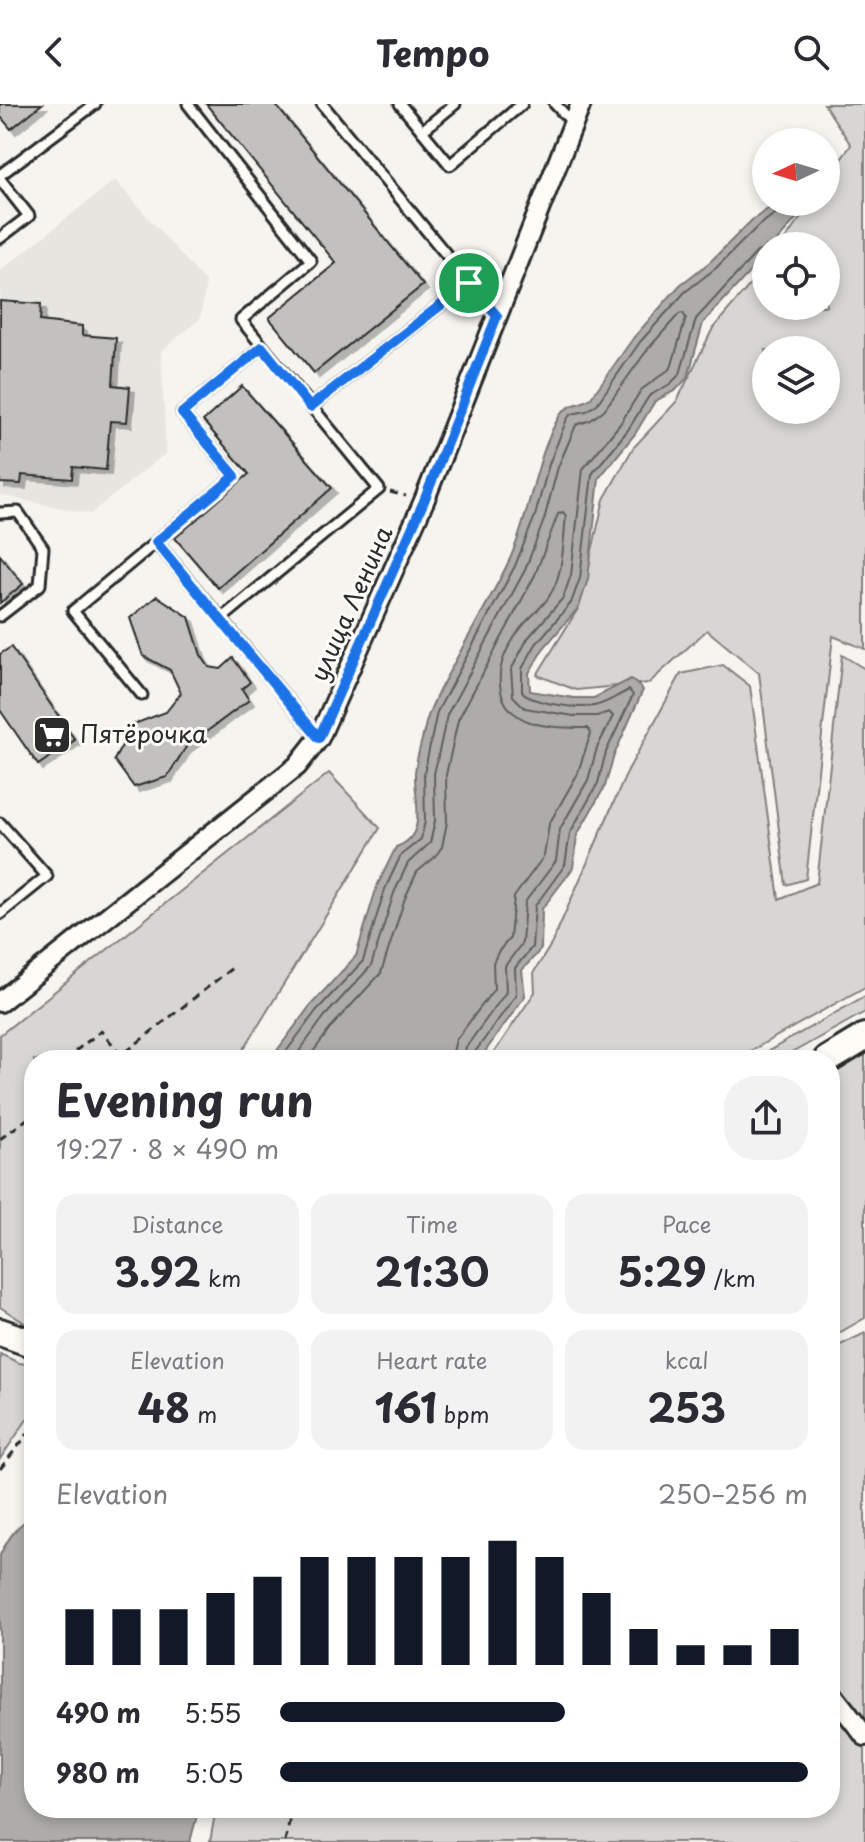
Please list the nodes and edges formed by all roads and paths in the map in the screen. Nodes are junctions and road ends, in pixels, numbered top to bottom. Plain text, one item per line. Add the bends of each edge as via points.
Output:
1 (95, 104) edge
2 (188, 104) edge
3 (322, 104) edge
4 (400, 104) edge
5 (455, 104) edge
6 (522, 104) edge
7 (555, 104) edge
8 (581, 104) edge
9 (573, 123) junction
10 (422, 131) junction
11 (0, 177) edge
12 (0, 238) edge
13 (469, 283) junction
14 (497, 316) junction
15 (262, 347) junction
16 (310, 407) junction
17 (379, 489) junction
18 (424, 501) junction
19 (0, 513) edge
20 (156, 542) junction
21 (0, 616) edge
22 (221, 619) junction
23 (142, 695) dead end
24 (319, 738) junction
25 (0, 823) edge
26 (0, 914) edge
27 (232, 968) dead end
28 (0, 1002) edge
29 (865, 1037) edge
30 (77, 1050) edge
31 (118, 1050) edge
32 (128, 1050) edge
33 (840, 1052) edge
34 (24, 1121) edge
35 (0, 1139) edge
36 (0, 1332) edge
37 (24, 1340) edge
38 (24, 1439) edge
39 (0, 1469) edge
40 (840, 1704) edge
41 (865, 1736) edge
42 (290, 1818) edge
43 (285, 1842) edge

1 - 11 lane
2 - 15 lane via 311,261 241,320
3 - 13 lane
4 - 10 lane
5 - 10 lane
6 - 10 lane via 450,165
7 - 9 lane
8 - 9 street, улица Ленина
9 - 14 street, улица Ленина
11 - 12 lane via 29,216
13 - 14 lane
13 - 16 lane
14 - 18 street, улица Ленина
15 - 16 lane
15 - 20 lane via 182,413 235,476
16 - 17 lane
17 - 18 path
17 - 22 lane
18 - 24 street, улица Ленина
19 - 21 lane via 18,512 43,548 40,585
20 - 22 lane
20 - 23 lane via 73,611
22 - 24 lane
24 - 28 street, улица Ленина via 297,766
25 - 26 lane via 47,876
27 - 32 path
29 - 33 main road
30 - 31 path via 101,1031
34 - 35 path
36 - 37 main road
38 - 39 path
40 - 41 street
42 - 43 path

